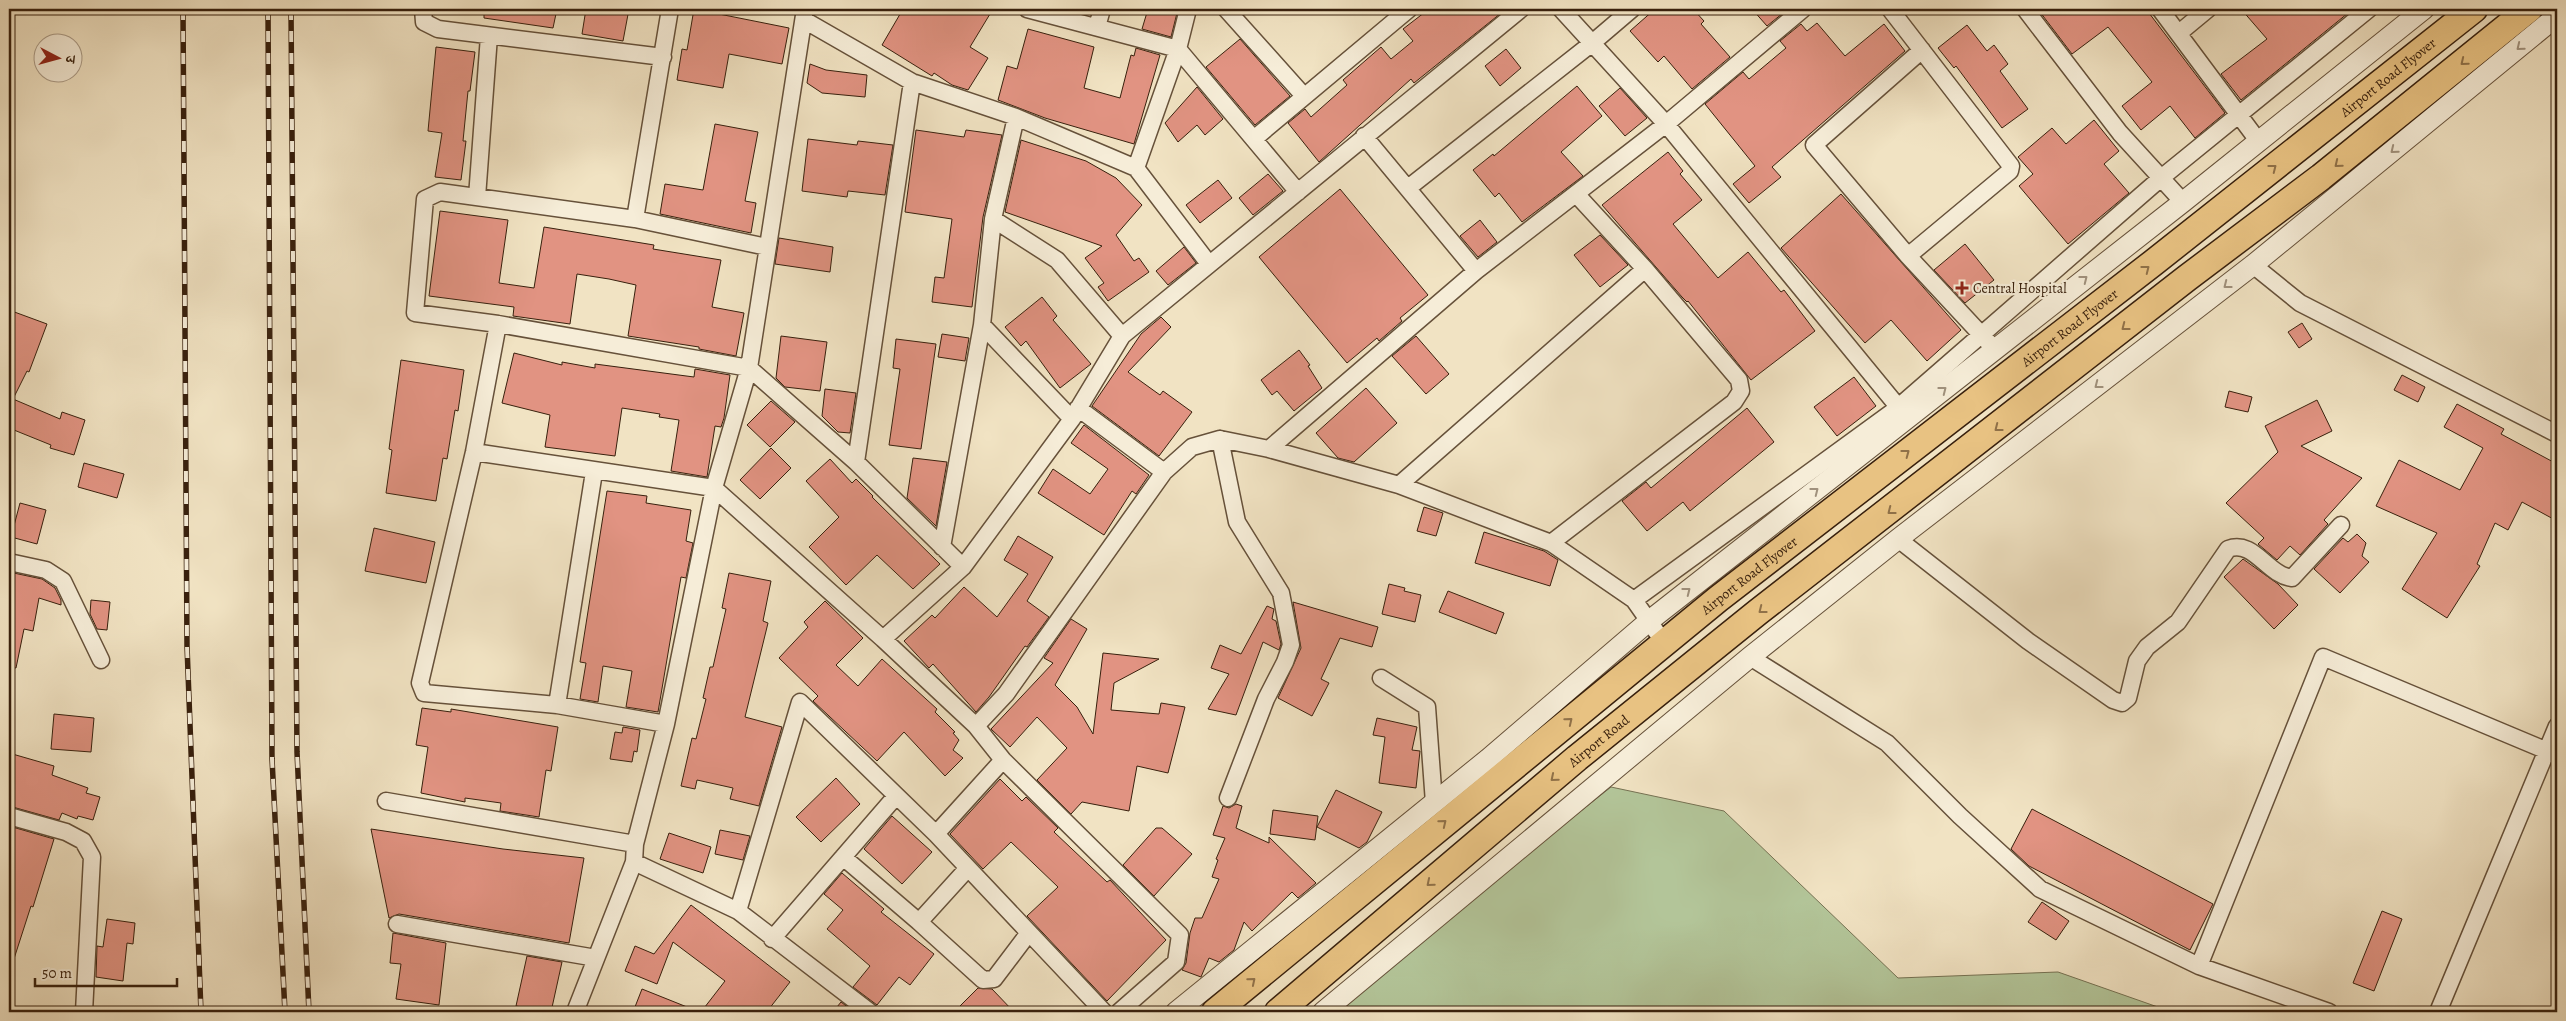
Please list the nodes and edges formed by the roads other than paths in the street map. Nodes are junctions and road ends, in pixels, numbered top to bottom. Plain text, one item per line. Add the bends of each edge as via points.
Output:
1 (423, 9) edge
2 (670, 9) edge
3 (1028, 9) edge
4 (1102, 9) edge
5 (1188, 9) edge
6 (1226, 9) edge
7 (1409, 9) edge
8 (1521, 9) edge
9 (1561, 9) edge
10 (1632, 9) edge
11 (1803, 9) edge
12 (1890, 9) edge
13 (2025, 9) edge
14 (2160, 9) edge
15 (2208, 9) edge
16 (2369, 9) edge
17 (2424, 9) edge
18 (2474, 9) edge
19 (2529, 9) edge
20 (805, 15) edge
21 (2557, 16) edge
22 (1097, 27) junction
23 (2179, 33) junction
24 (489, 36) junction
25 (1591, 44) junction
26 (1178, 49) junction
27 (1922, 50) junction
28 (663, 57) junction
29 (912, 82) junction
30 (1304, 96) junction
31 (2239, 113) junction
32 (1016, 117) junction
33 (1666, 124) junction
34 (1364, 136) junction
35 (1255, 138) junction
36 (2259, 142) junction
37 (1136, 168) junction
38 (2161, 178) junction
39 (1408, 188) junction
40 (1298, 192) junction
41 (1577, 195) junction
42 (477, 197) junction
43 (2183, 202) junction
44 (635, 219) junction
45 (993, 219) junction
46 (767, 247) junction
47 (1908, 256) junction
48 (1209, 264) junction
49 (2253, 265) junction
50 (1645, 269) junction
51 (1476, 271) junction
52 (498, 324) junction
53 (982, 324) junction
54 (1122, 336) junction
55 (1988, 342) junction
56 (749, 368) junction
57 (1903, 412) junction
58 (1075, 414) junction
59 (2557, 434) edge
60 (1220, 439) junction
61 (1269, 448) junction
62 (474, 452) junction
63 (856, 462) junction
64 (594, 472) junction
65 (1164, 472) junction
66 (1939, 473) junction
67 (1399, 485) junction
68 (714, 488) junction
69 (1945, 503) junction
70 (2341, 525) dead end
71 (1898, 539) junction
72 (1551, 543) junction
73 (942, 547) junction
74 (9, 562) edge
75 (963, 567) junction
76 (1634, 600) junction
77 (1649, 621) junction
78 (883, 639) junction
79 (1665, 644) junction
80 (1750, 657) junction
81 (101, 660) dead end
82 (1381, 678) dead end
83 (557, 705) junction
84 (666, 724) junction
85 (976, 726) junction
86 (2557, 726) edge
87 (2552, 752) edge
88 (1003, 760) junction
89 (896, 796) junction
90 (1228, 798) dead end
91 (386, 802) dead end
92 (1434, 803) junction
93 (9, 816) edge
94 (936, 834) junction
95 (635, 844) junction
96 (843, 857) junction
97 (634, 862) junction
98 (968, 868) junction
99 (1331, 901) junction
100 (738, 910) junction
101 (919, 922) junction
102 (397, 924) dead end
103 (1028, 934) junction
104 (772, 939) junction
105 (596, 958) junction
106 (2199, 966) junction
107 (84, 1012) edge
108 (575, 1012) edge
109 (870, 1012) edge
110 (1104, 1012) edge
111 (1119, 1012) edge
112 (1176, 1012) edge
113 (1215, 1012) edge
114 (1278, 1012) edge
115 (1323, 1012) edge
116 (2329, 1012) edge
117 (2438, 1012) edge

1 - 24 street via 424,22 438,29
2 - 28 street
3 - 22 street
4 - 22 street
5 - 26 street
6 - 30 street
7 - 30 street
8 - 34 street
9 - 25 street
10 - 25 street
11 - 33 street
12 - 27 street
13 - 38 street via 2120,133
14 - 23 street
15 - 23 street
16 - 31 street
17 - 36 street
79 -> 18 main road, Airport Road Flyover via 1853,493 2161,257
19 -> 66 main road via 2321,177
20 - 29 street
20 - 46 street
21 -> 49 street
22 - 26 street
23 - 31 street
24 - 28 street
24 - 42 street
25 - 33 street
25 - 39 street
26 - 35 street
26 - 37 street
27 - 47 street via 2011,168
27 - 47 street via 1814,145
28 - 44 street
29 - 32 street
29 - 63 street
30 - 35 street
31 - 36 street
31 - 38 street
32 - 37 street
32 - 45 street
33 - 41 street
33 - 57 street
34 - 39 street
34 - 40 street
35 - 40 street
36 - 43 street
37 - 48 street
38 - 43 street
38 - 55 street
39 - 51 street
40 - 48 street
41 - 50 street
41 - 51 street
42 - 44 street
42 - 52 street via 440,192 425,199 415,313
55 -> 43 street
44 - 46 street
45 - 53 street
45 - 54 street via 1057,260
46 - 56 street
47 - 55 street
48 - 54 street
49 - 59 street via 2300,303
49 -> 69 street
50 - 67 street
50 - 72 street via 1739,380 1741,391 1734,402
51 - 61 street
52 - 56 street
52 - 62 street
53 - 58 street
53 - 73 street
54 - 58 street
55 - 57 street
56 - 63 street
56 - 68 street
57 - 76 street
77 -> 57 street
58 - 65 street
58 - 75 street
60 - 61 street
60 - 65 street via 1192,447
60 - 90 street via 1237,522 1281,593 1291,645 1266,699
61 - 67 street
62 - 64 street
62 - 83 street via 420,683 424,693
63 - 73 street
64 - 68 street
64 - 83 street
65 - 85 street via 1006,694
66 - 69 street
66 -> 114 main road, Airport Road via 1576,758
67 - 72 street
68 - 78 street
68 - 84 street
69 - 71 street
70 - 71 street via 2292,578 2284,577 2246,548 2228,549 2178,622 2147,647 2137,661 2128,698 2122,703 2038,649
71 - 80 street
72 - 76 street
73 - 75 street
74 - 81 street via 46,570 62,581
75 - 78 street
76 - 77 street
77 - 79 street
77 - 92 street
78 - 85 street
99 -> 79 main road, Airport Road Flyover
80 - 106 street via 1888,743 1960,816 2040,889
80 - 115 street
82 - 92 street via 1427,707
83 - 84 street
84 - 95 street
85 - 88 street
86 - 87 street
87 - 106 street via 2323,657
87 - 117 street
88 - 94 street
88 - 111 street via 1180,935 1176,962
89 - 94 street
89 - 96 street
89 - 100 street via 800,702
91 - 95 street
92 - 99 street
93 - 107 street via 66,832 83,841 92,857
94 - 98 street
95 - 97 street
96 - 101 street
96 - 104 street
97 - 100 street
97 - 105 street
98 - 101 street
98 - 103 street
99 - 112 street
113 -> 99 main road
100 - 104 street
101 - 103 street via 983,980 994,978
102 - 105 street
103 - 110 street
104 - 109 street
105 - 108 street
106 - 116 street

